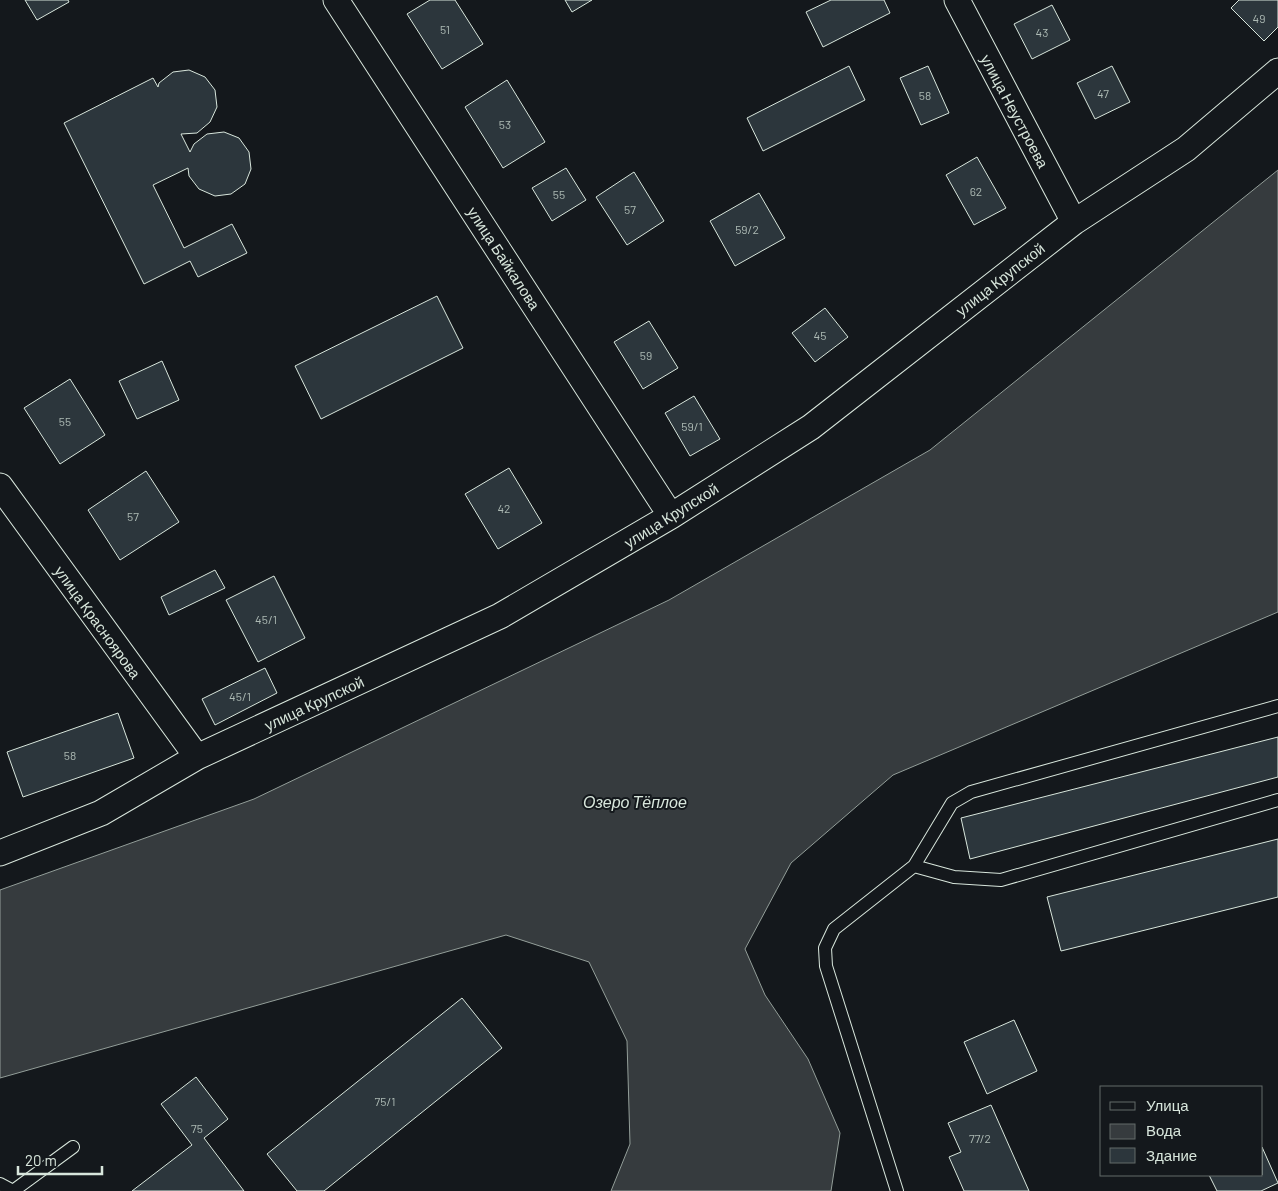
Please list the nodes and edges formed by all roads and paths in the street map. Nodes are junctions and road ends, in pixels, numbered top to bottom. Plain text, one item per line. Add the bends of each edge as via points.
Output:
1 (336, 0) edge
2 (957, 0) edge
3 (1278, 70) edge
4 (1074, 222) junction
5 (0, 486) edge
6 (671, 516) junction
7 (1278, 706) edge
8 (197, 757) junction
9 (1278, 800) edge
10 (0, 853) edge
11 (914, 866) junction
12 (73, 1147) dead end
13 (0, 1184) edge
14 (897, 1191) edge

1 - 6 street, улица Байкалова
2 - 4 street, улица Неустроева
3 - 4 street, улица Крупской via 1186,150
4 - 6 street, улица Крупской via 811,427
5 - 8 street, улица Красноярова
6 - 8 street, улица Крупской via 500,616
7 - 11 lane via 971,792 952,803
8 - 10 street, улица Крупской via 102,813
9 - 11 lane via 1001,880 954,877
11 - 14 lane via 834,929 825,948 826,966
12 - 13 lane via 12,1191

